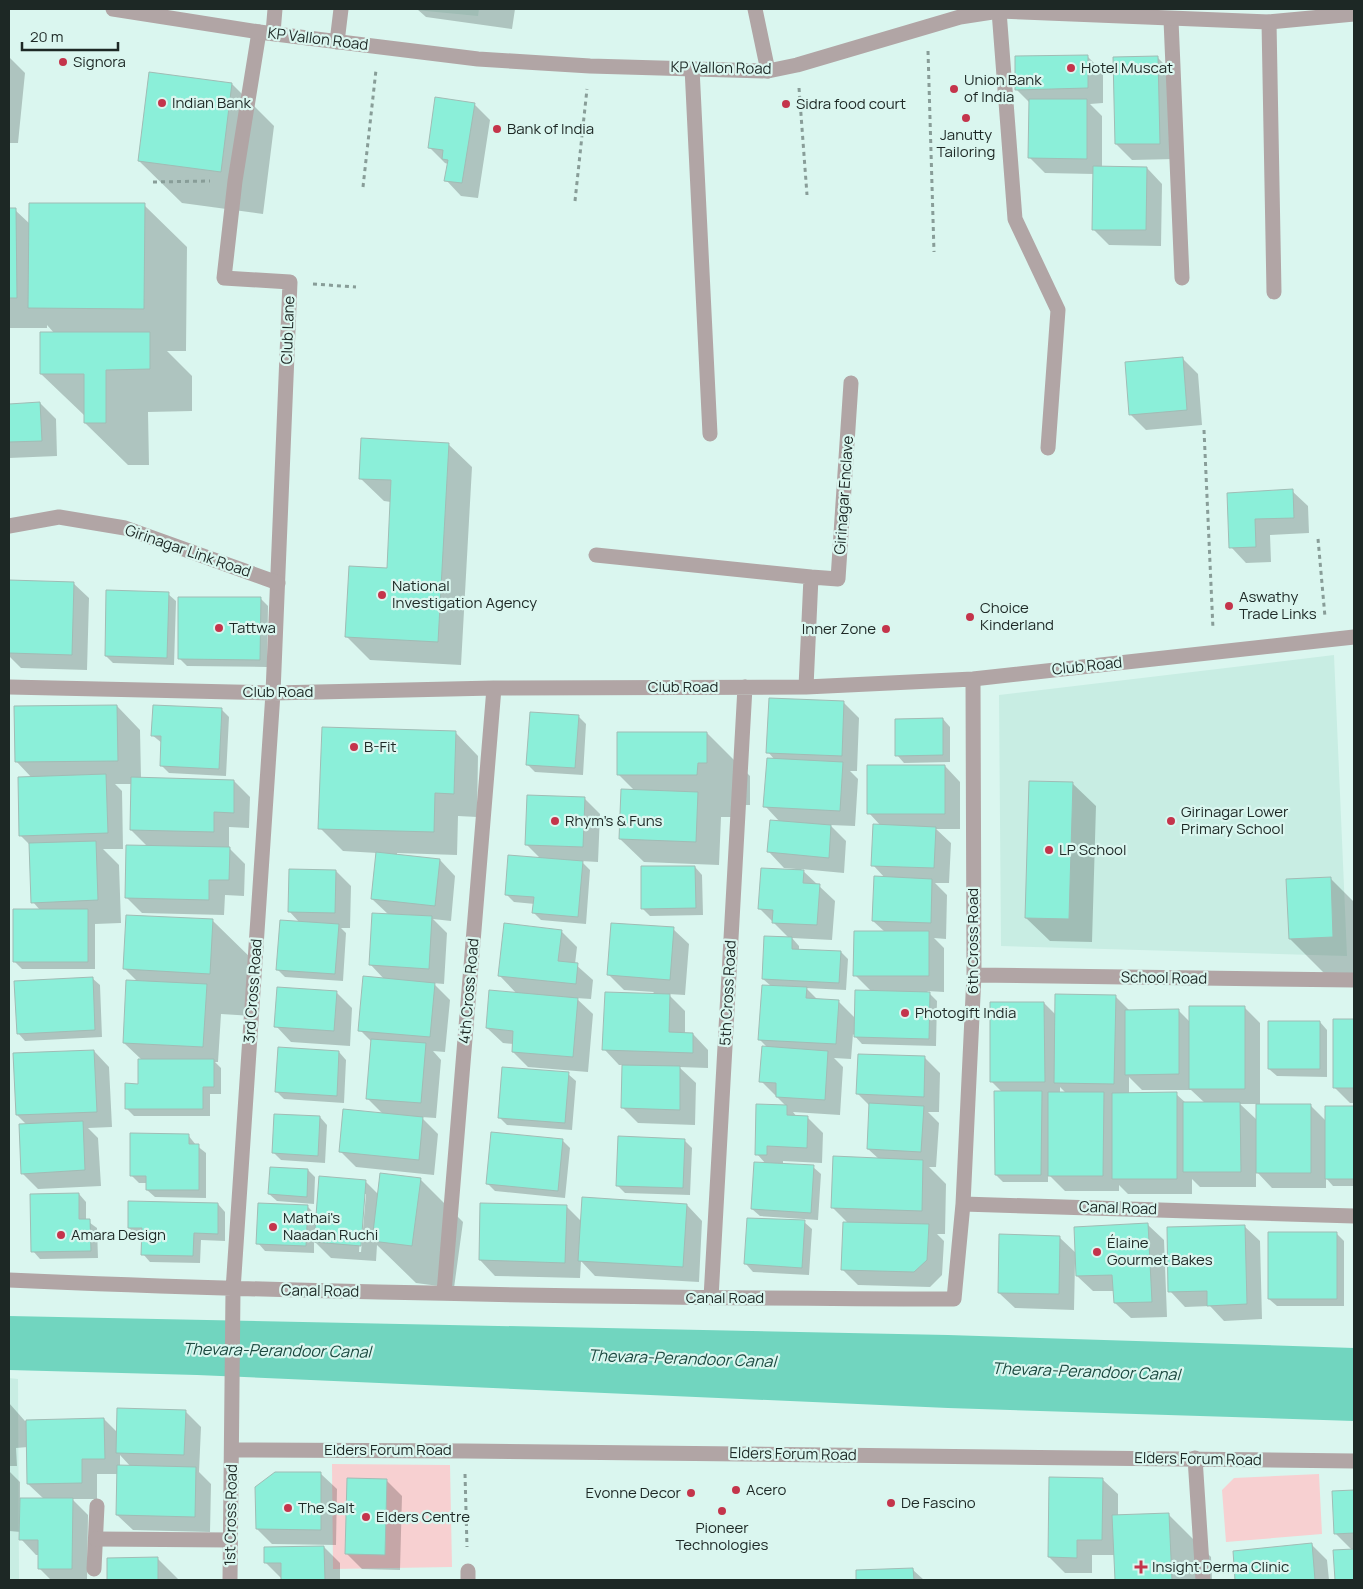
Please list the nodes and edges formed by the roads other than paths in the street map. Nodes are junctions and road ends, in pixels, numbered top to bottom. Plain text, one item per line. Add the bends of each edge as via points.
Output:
1 (114, 9) edge
2 (275, 9) edge
3 (341, 9) edge
4 (755, 9) edge
5 (999, 11) junction
6 (960, 13) edge
7 (1354, 14) edge
8 (1171, 20) junction
9 (1269, 22) junction
10 (266, 32) junction
11 (337, 42) junction
12 (692, 68) junction
13 (768, 71) junction
14 (1182, 278) dead end
15 (1274, 292) dead end
16 (852, 383) dead end
17 (710, 434) dead end
18 (1048, 448) dead end
19 (9, 526) edge
20 (596, 555) dead end
21 (811, 578) junction
22 (278, 583) junction
23 (1354, 638) edge
24 (973, 679) junction
25 (9, 687) edge
26 (745, 687) junction
27 (806, 687) junction
28 (494, 688) junction
29 (273, 692) junction
30 (974, 975) junction
31 (1354, 980) edge
32 (963, 1204) junction
33 (1354, 1216) edge
34 (9, 1280) edge
35 (233, 1290) junction
36 (444, 1293) junction
37 (711, 1298) junction
38 (232, 1450) junction
39 (1195, 1458) junction
40 (1354, 1461) edge
41 (97, 1506) dead end
42 (96, 1539) junction
43 (230, 1540) junction
44 (94, 1569) dead end
45 (230, 1580) edge
46 (1203, 1580) edge

1 - 10 street, KP Vallon Road
2 - 10 street, Club Lane
3 - 11 street
4 - 13 street
5 - 6 street, KP Vallon Road
5 - 8 street, KP Vallon Road
5 - 18 street via 1015,219 1058,310
6 - 13 street, KP Vallon Road via 927,28
7 - 9 street, KP Vallon Road
8 - 9 street, KP Vallon Road
8 - 14 street
9 - 15 street
10 - 11 street, KP Vallon Road
10 - 22 street, Club Lane via 234,181 224,278 290,282
11 - 12 street, KP Vallon Road via 478,59
12 - 13 street, KP Vallon Road
12 - 17 street
16 - 21 street, Girinagar Enclave via 838,579
19 - 22 street, Girinagar Link Road via 59,517 126,528
20 - 21 street, Girinagar Enclave
21 - 27 street
22 - 29 street, Club Lane
23 - 24 street, Club Road
24 - 27 street, Club Road
24 - 30 street, 6th Cross Road
25 - 29 street, Club Road
26 - 27 street, Club Road
26 - 28 street, Club Road
26 - 37 street, 5th Cross Road
28 - 29 street, Club Road
28 - 36 street, 4th Cross Road
29 - 35 street, 3rd Cross Road
30 - 31 street, School Road
30 - 32 street, 6th Cross Road
32 - 33 street, Canal Road
32 - 37 street, Canal Road via 954,1299
34 - 35 street, Canal Road
35 - 36 street, Canal Road
35 - 38 street, 3rd Cross Road
36 - 37 street, Canal Road
38 - 39 street, Elders Forum Road
38 - 43 street, 1st Cross Road
39 - 40 street, Elders Forum Road
39 - 46 street
41 - 42 street
42 - 43 street
42 - 44 street
43 - 45 street, 1st Cross Road

